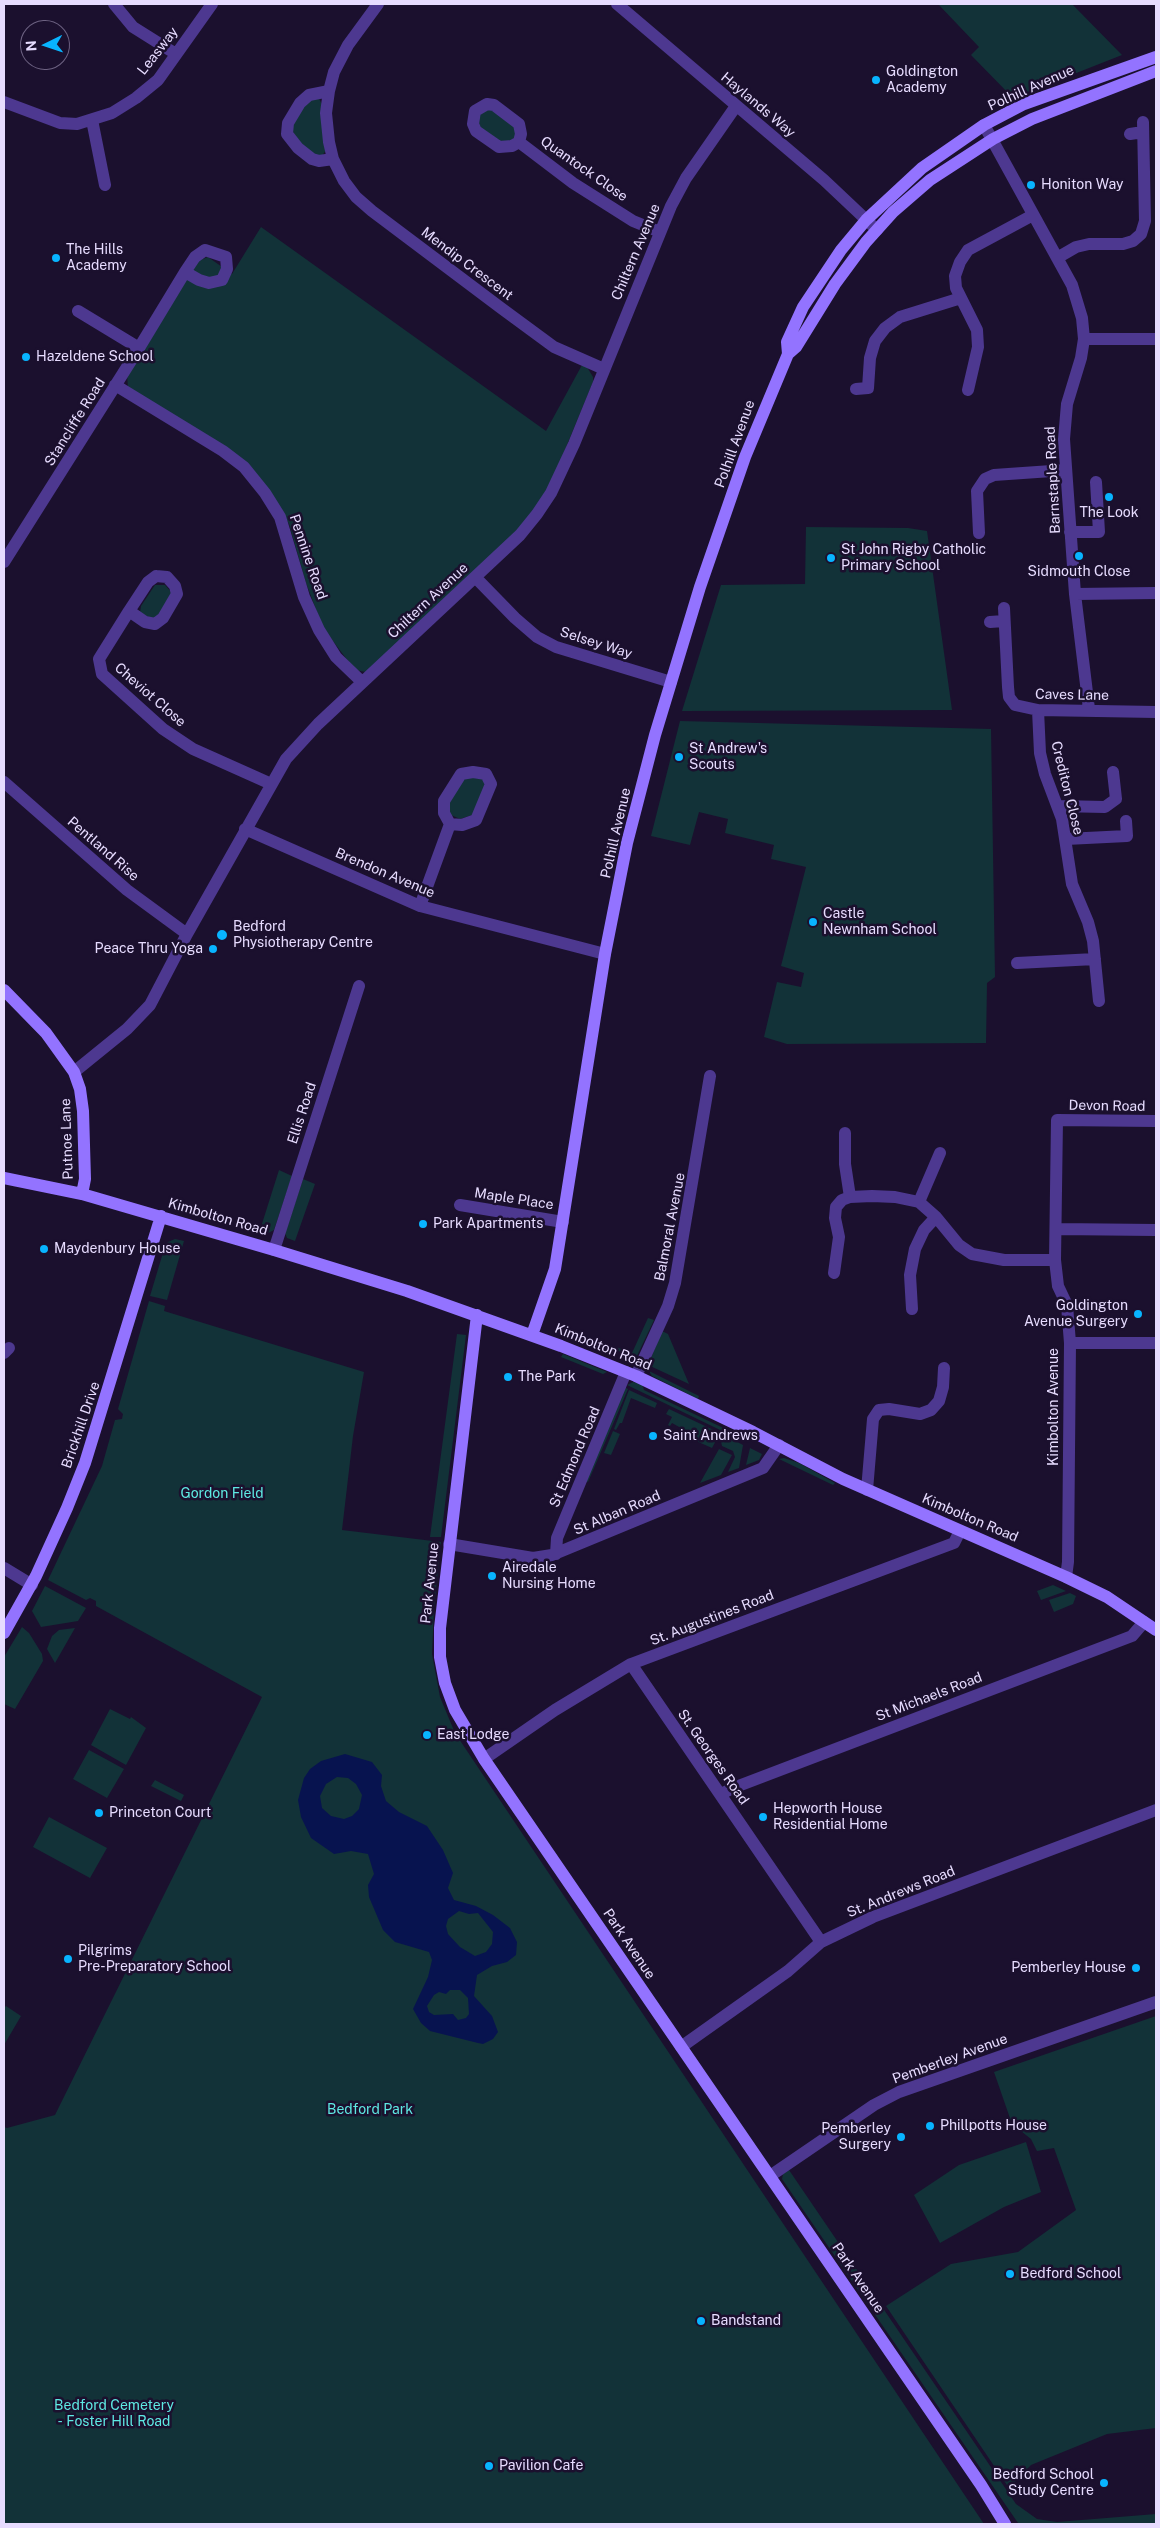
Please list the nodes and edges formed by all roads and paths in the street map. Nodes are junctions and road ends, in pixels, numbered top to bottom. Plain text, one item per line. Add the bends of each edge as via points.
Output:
1 (114, 4) edge
2 (212, 4) edge
3 (378, 4) edge
4 (617, 4) edge
5 (176, 54) junction
6 (1156, 57) edge
7 (1156, 71) edge
8 (330, 91) junction
9 (4, 102) edge
10 (736, 106) junction
11 (92, 120) junction
12 (984, 125) junction
13 (1138, 129) dead end
14 (993, 139) junction
15 (519, 142) dead end
16 (333, 159) junction
17 (105, 185) dead end
18 (1033, 215) junction
19 (866, 220) junction
20 (877, 230) junction
21 (660, 232) junction
22 (1057, 258) junction
23 (185, 272) dead end
24 (961, 298) junction
25 (78, 311) dead end
26 (1084, 339) junction
27 (1156, 339) edge
28 (140, 348) junction
29 (788, 354) junction
30 (604, 369) junction
31 (116, 386) junction
32 (856, 389) dead end
33 (968, 390) dead end
34 (1066, 470) junction
35 (1096, 482) dead end
36 (1070, 532) junction
37 (979, 533) dead end
38 (4, 562) edge
39 (476, 578) junction
40 (1156, 593) edge
41 (1076, 594) junction
42 (129, 611) dead end
43 (990, 622) dead end
44 (362, 682) junction
45 (672, 682) junction
46 (1089, 709) junction
47 (1038, 710) junction
48 (1156, 712) edge
49 (1113, 772) dead end
50 (4, 782) edge
51 (270, 783) junction
52 (1058, 806) junction
53 (1126, 821) dead end
54 (450, 824) junction
55 (245, 829) junction
56 (1066, 838) junction
57 (420, 906) junction
58 (186, 934) junction
59 (605, 954) junction
60 (1095, 959) junction
61 (1017, 963) dead end
62 (359, 986) dead end
63 (4, 990) edge
64 (1099, 1001) dead end
65 (74, 1072) junction
66 (710, 1076) dead end
67 (1057, 1120) joint
68 (1156, 1121) edge
69 (845, 1133) dead end
70 (940, 1153) dead end
71 (4, 1178) edge
72 (82, 1194) junction
73 (850, 1198) junction
74 (919, 1202) junction
75 (460, 1205) dead end
76 (161, 1216) junction
77 (936, 1217) junction
78 (563, 1222) junction
79 (1056, 1229) junction
80 (1156, 1230) edge
81 (274, 1250) junction
82 (1055, 1260) junction
83 (834, 1273) dead end
84 (912, 1309) dead end
85 (477, 1315) junction
86 (532, 1335) junction
87 (1070, 1343) junction
88 (1156, 1344) edge
89 (944, 1368) dead end
90 (631, 1374) junction
91 (779, 1445) junction
92 (867, 1490) junction
93 (960, 1530) junction
94 (449, 1544) junction
95 (556, 1554) junction
96 (4, 1568) edge
97 (1066, 1576) junction
98 (32, 1585) junction
99 (1144, 1622) junction
100 (1156, 1630) edge
101 (4, 1633) edge
102 (631, 1664) junction
103 (484, 1759) junction
104 (721, 1794) junction
105 (1156, 1810) edge
106 (821, 1942) junction
107 (1156, 2002) edge
108 (681, 2047) junction
109 (770, 2176) junction
110 (1005, 2524) edge

1 - 5 street via 133,27
2 - 5 street, Leasway
3 - 8 street, Mendip Crescent via 348,45 334,72
4 - 10 street, Haylands Way
5 - 11 street, Leasway via 158,80 136,98 112,113
6 - 12 street, Polhill Avenue via 1052,93
7 - 14 street, Polhill Avenue via 1032,119
8 - 16 street, Mendip Crescent via 326,113
8 - 16 street via 309,95 300,103 288,122 287,134 312,159
9 - 11 street, Leasway via 60,124
10 - 19 street, Haylands Way
10 - 21 street, Chiltern Avenue via 686,178
11 - 17 street
12 - 14 street, Barnstaple Road
12 - 19 street, Polhill Avenue via 922,168
13 - 22 street via 1146,220 1141,234 1124,244 1089,244
14 - 18 street, Barnstaple Road
14 - 20 street, Polhill Avenue via 930,180
15 - 21 street, Quantock Close via 573,183 626,216
16 - 30 street, Mendip Crescent via 356,197 372,211 554,347
18 - 22 street, Barnstaple Road
18 - 24 street via 968,250 955,276
19 - 20 street, Haylands Way
19 - 29 street, Polhill Avenue via 841,250 803,307 786,342
20 - 29 street, Polhill Avenue via 835,284 796,347
21 - 30 street, Chiltern Avenue
22 - 26 street, Barnstaple Road via 1072,285 1082,318
23 - 28 street, Stancliffe Road
24 - 32 street via 900,317 885,328 875,341 870,358 868,388
24 - 33 street via 977,330 978,346
25 - 28 street
26 - 27 street
26 - 34 street, Barnstaple Road via 1064,423
28 - 31 street, Stancliffe Road
29 - 45 street, Polhill Avenue via 745,457 700,587
30 - 39 street, Chiltern Avenue via 551,493 520,535
31 - 38 street, Stancliffe Road
31 - 44 street, Pennine Road via 223,451 244,468 265,493 280,517 304,597 319,630 336,657
34 - 36 street, Barnstaple Road
34 - 37 street via 994,475 985,479 976,491
35 - 36 street via 1099,532
36 - 41 street, Barnstaple Road
39 - 44 street, Chiltern Avenue
39 - 45 street, Selsey Way via 537,637 556,647
40 - 41 street
41 - 46 street, Barnstaple Road
42 - 51 street, Cheviot Close via 99,658 102,674 163,729 186,744
43 - 47 street, Caves Lane via 1004,614 1009,697 1015,705
44 - 51 street, Chiltern Avenue via 298,743
45 - 59 street, Polhill Avenue via 628,843
46 - 47 street, Caves Lane
46 - 48 street, Caves Lane
47 - 52 street, Crediton Close via 1040,753
49 - 52 street via 1116,799 1105,807
50 - 58 street, Pentland Rise via 127,890
51 - 55 street, Chiltern Avenue
52 - 56 street, Crediton Close
53 - 56 street via 1127,836
54 - 54 street via 444,814 444,801 461,774 486,774 491,784 476,820 462,825
54 - 57 street
55 - 57 street, Brendon Avenue
55 - 58 street, Chiltern Avenue
56 - 60 street, Crediton Close via 1072,884 1088,922
57 - 59 street, Brendon Avenue
58 - 65 street, Chiltern Avenue via 150,1005 127,1029
59 - 78 street, Polhill Avenue
60 - 61 street
60 - 64 street, Crediton Close
62 - 81 street, Ellis Road
63 - 65 street, Putnoe Lane via 46,1033
65 - 72 street, Putnoe Lane via 83,1112 85,1179
66 - 90 street, Balmoral Avenue via 676,1283 668,1306
67 - 68 street, Devon Road
67 - 79 street, Kimbolton Avenue
69 - 73 street
70 - 74 street
71 - 72 street, Kimbolton Road
72 - 76 street, Kimbolton Road
73 - 74 street via 895,1197
73 - 83 street via 842,1200 836,1207 839,1237
74 - 77 street
75 - 78 street, Maple Place
76 - 81 street, Kimbolton Road
76 - 98 street, Brickhill Drive via 84,1463
77 - 82 street via 959,1245 972,1254 1004,1260
77 - 84 street via 924,1230 915,1249 910,1275
78 - 86 street, Polhill Avenue via 555,1269
79 - 80 street
79 - 82 street, Kimbolton Avenue
81 - 85 street, Kimbolton Road
82 - 87 street, Kimbolton Avenue via 1058,1286 1066,1305
85 - 86 street, Kimbolton Road
85 - 94 street, Park Avenue
86 - 90 street, Kimbolton Road
87 - 88 street
87 - 97 street, Kimbolton Avenue
89 - 92 street via 940,1401 931,1410 920,1414 879,1410 873,1419
90 - 91 street, Kimbolton Road
90 - 95 street, St Edmond Road via 557,1538
91 - 92 street, Kimbolton Road
91 - 95 street, St Alban Road via 763,1468
92 - 93 street, Kimbolton Road
93 - 97 street, Kimbolton Road
93 - 102 street, St. Augustines Road via 954,1542
94 - 95 street, St Alban Road via 533,1558
94 - 103 street, Park Avenue via 440,1657 455,1710
96 - 98 street
97 - 99 street, Kimbolton Road via 1107,1597
98 - 101 street, Brickhill Drive
99 - 100 street, Kimbolton Road
99 - 104 street, St Michaels Road via 1132,1636
102 - 103 street, St. Augustines Road via 555,1710
102 - 104 street, St. Georges Road
103 - 108 street, Park Avenue
104 - 106 street, St. Georges Road
105 - 106 street, St. Andrews Road via 873,1917
106 - 108 street, St. Andrews Road via 788,1971
107 - 109 street, Pemberley Avenue via 899,2092 874,2105
108 - 109 street, Park Avenue
109 - 110 street, Park Avenue

